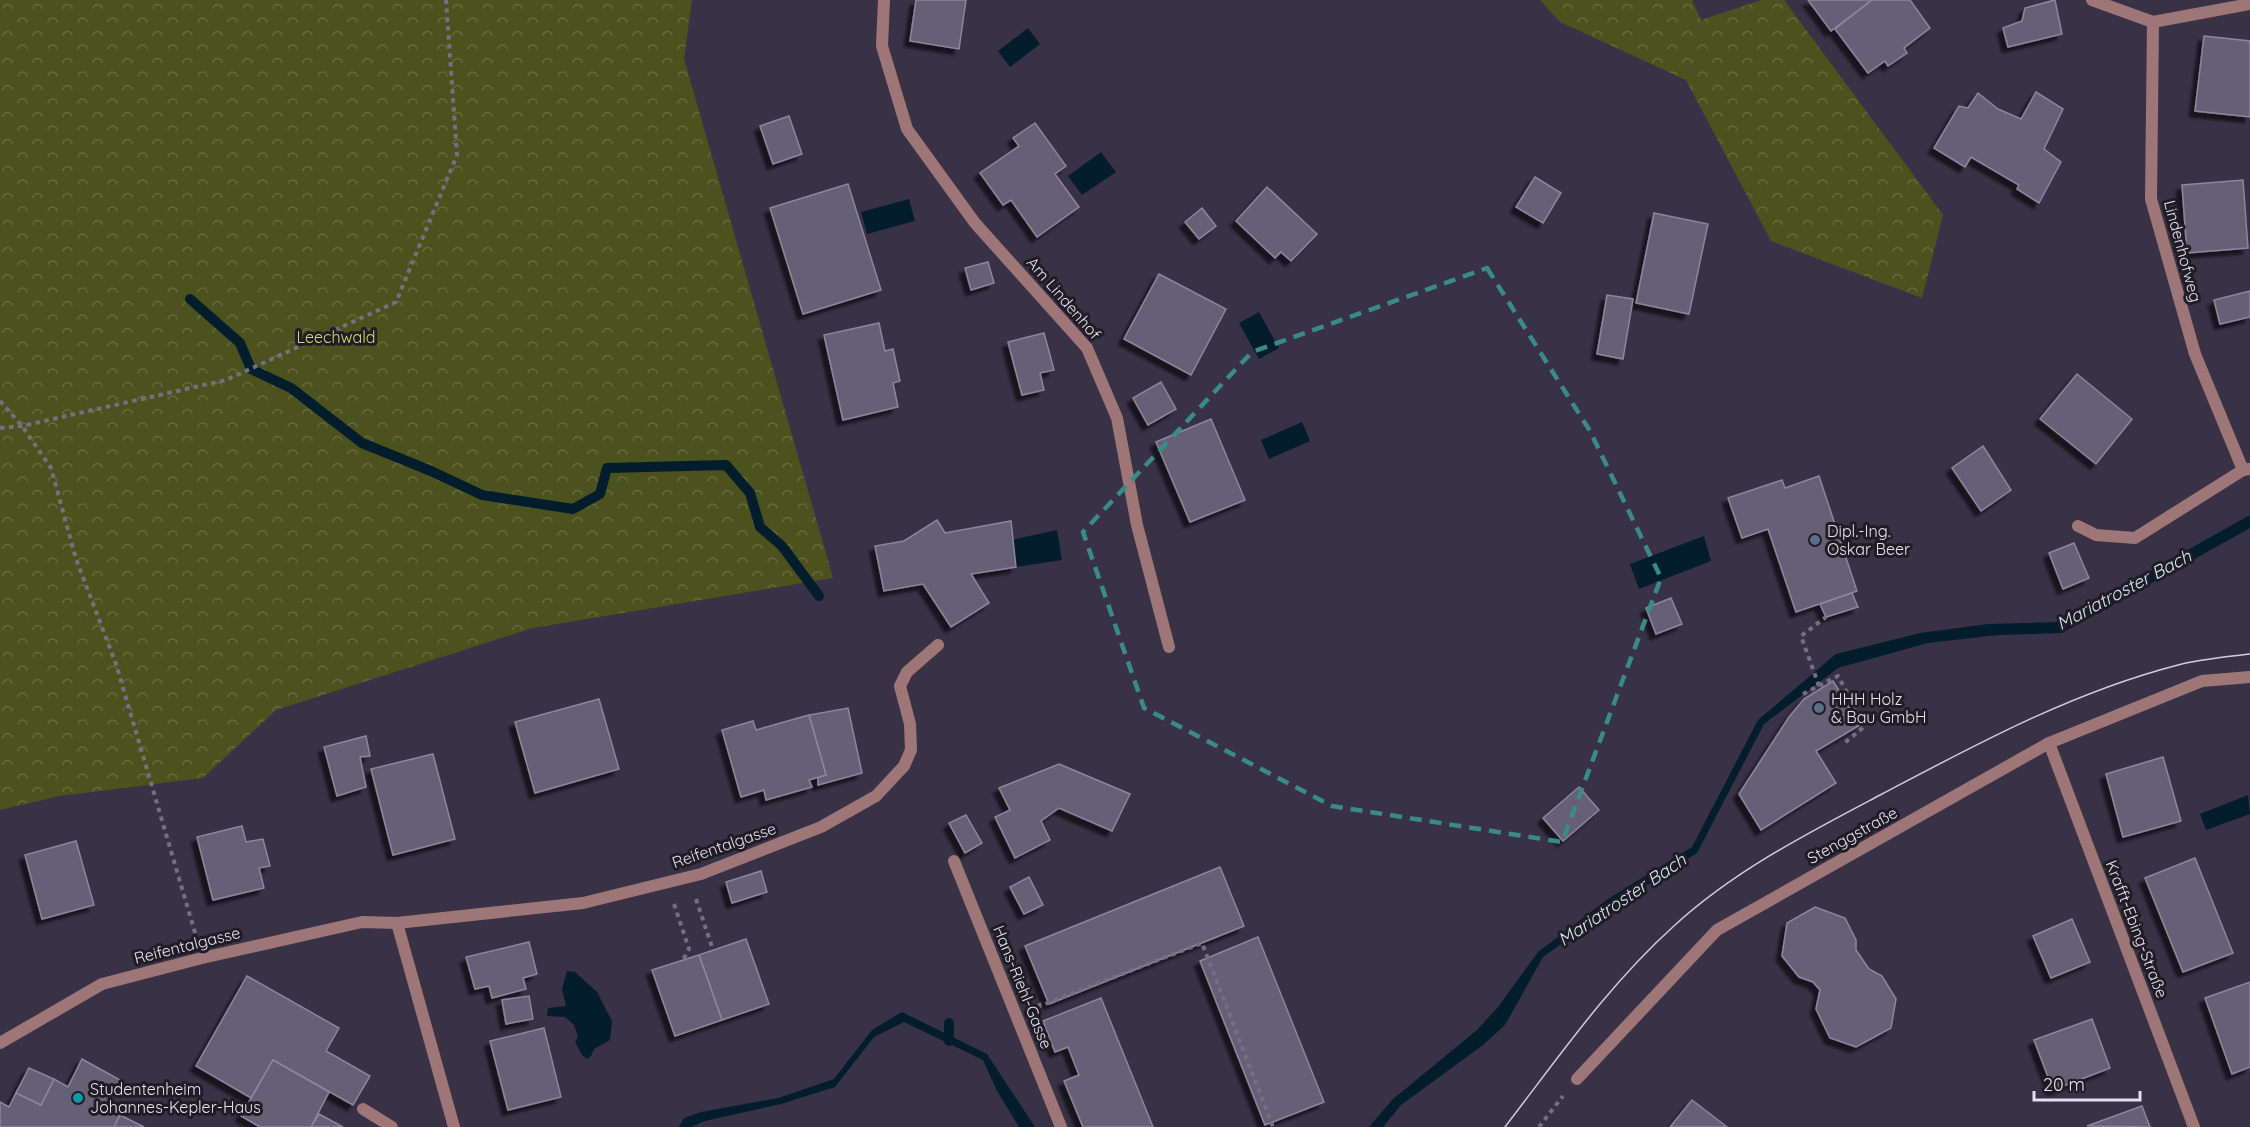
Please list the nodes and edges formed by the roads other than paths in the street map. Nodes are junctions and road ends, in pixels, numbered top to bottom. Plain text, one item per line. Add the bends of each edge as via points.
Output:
1 (885, 0) edge
2 (2092, 0) edge
3 (2250, 4) edge
4 (2153, 22) junction
5 (2246, 470) edge
6 (2078, 526) dead end
7 (938, 645) dead end
8 (1169, 647) dead end
9 (2250, 677) edge
10 (2049, 743) junction
11 (954, 861) dead end
12 (397, 923) junction
13 (0, 1043) edge
14 (1577, 1079) road end
15 (363, 1109) dead end
16 (392, 1127) edge
17 (454, 1127) edge
18 (1061, 1127) edge
19 (2194, 1127) edge

1 - 8 street, Am Lindenhof via 882,46 907,129 975,223 1087,348 1117,418 1137,525
2 - 4 street
3 - 4 street
4 - 5 street, Lindenhofweg via 2151,199 2195,354
5 - 6 street, Lindenhofweg via 2135,538 2096,535
7 - 12 street, Reifentalgasse via 907,672 900,686 911,750 904,766 876,796 821,827 688,877 583,903
9 - 10 street, Stenggstraße via 2202,681
10 - 14 street, Stenggstraße via 1717,930
10 - 19 street, Krafft-Ebing-Straße
11 - 18 street, Hans-Riehl-Gasse
12 - 13 street, Reifentalgasse via 362,922 102,984
12 - 17 street
15 - 16 street

